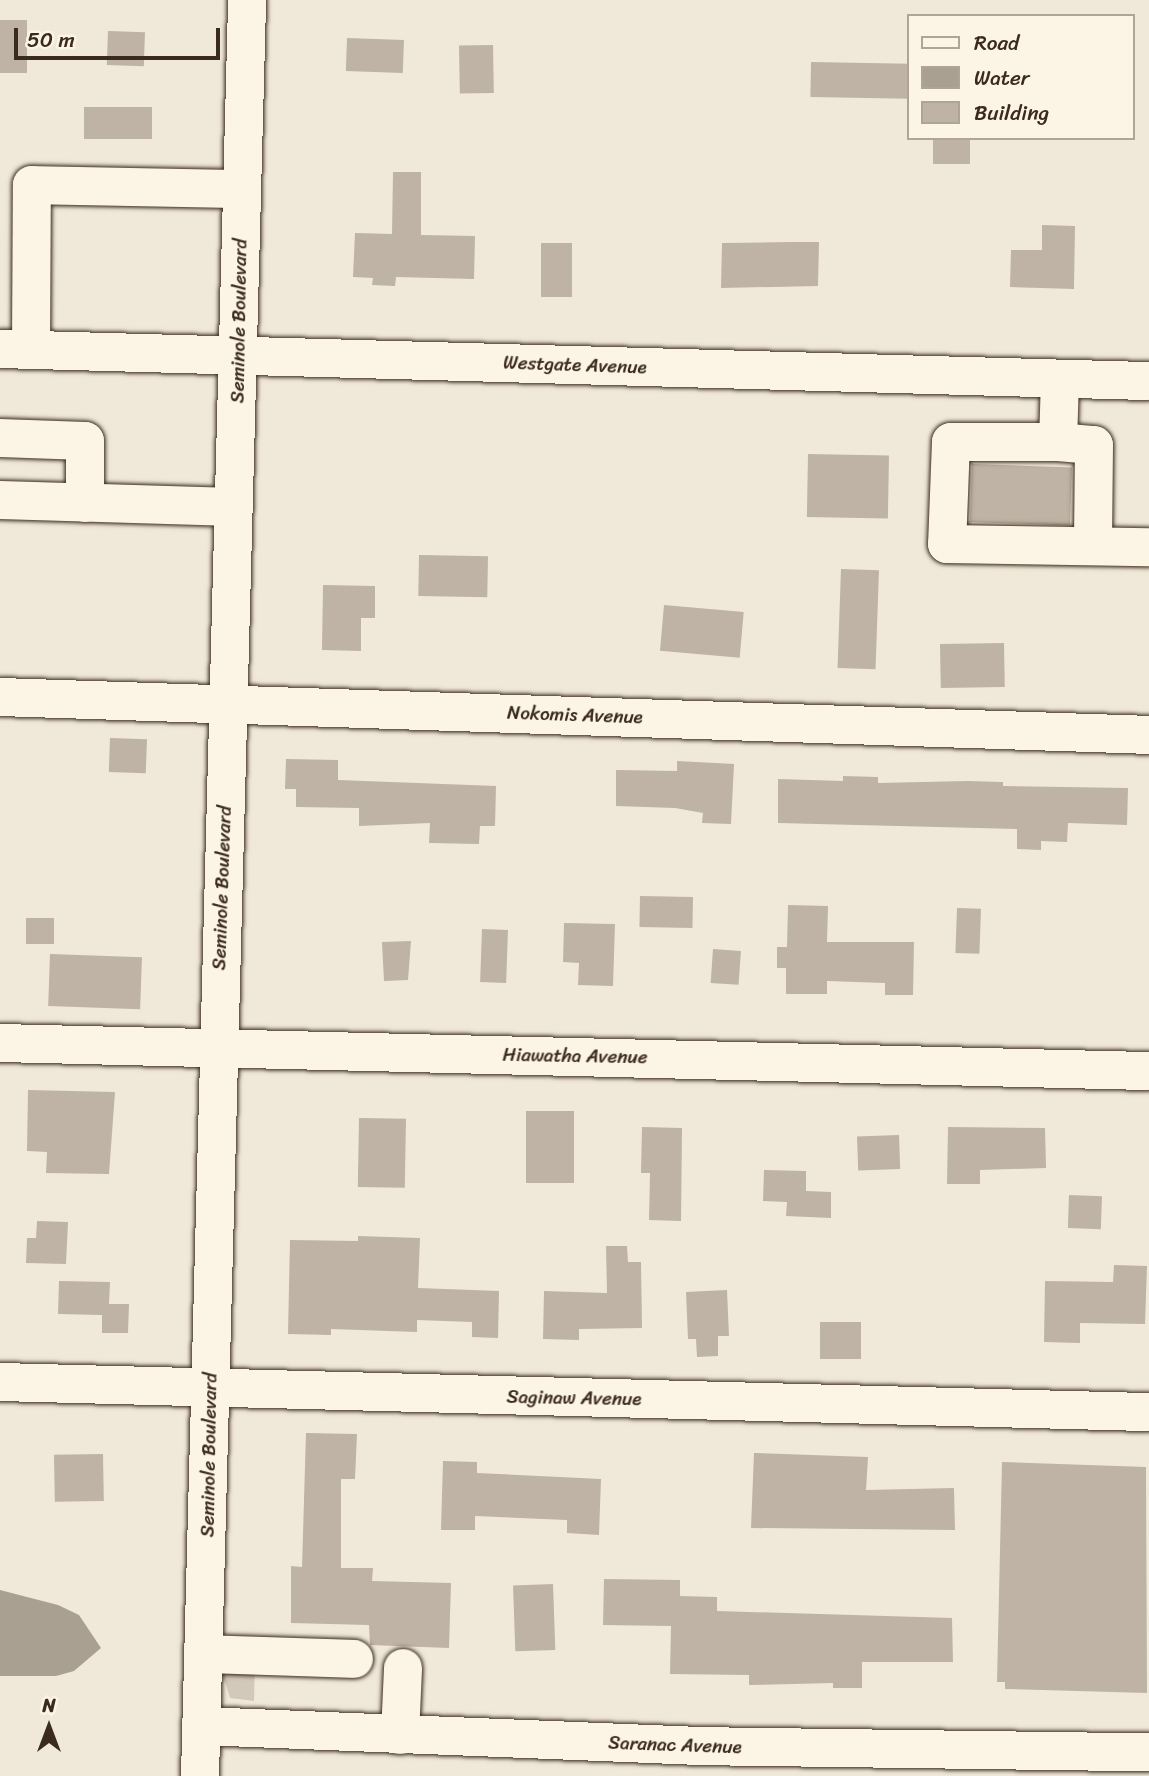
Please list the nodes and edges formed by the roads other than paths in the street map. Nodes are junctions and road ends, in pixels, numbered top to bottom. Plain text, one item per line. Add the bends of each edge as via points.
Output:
1 (247, 0) edge
2 (242, 189) junction
3 (15, 349) edge
4 (238, 356) junction
5 (1060, 379) junction
6 (1149, 381) edge
7 (0, 438) edge
8 (1058, 442) junction
9 (0, 500) edge
10 (85, 503) junction
11 (234, 507) junction
12 (1093, 546) junction
13 (1149, 547) edge
14 (0, 697) edge
15 (229, 703) junction
16 (1149, 735) edge
17 (0, 1042) edge
18 (217, 1047) junction
19 (1149, 1071) edge
20 (0, 1382) edge
21 (210, 1389) junction
22 (1149, 1412) edge
23 (204, 1654) junction
24 (354, 1659) dead end
25 (403, 1668) dead end
26 (202, 1726) junction
27 (400, 1735) junction
28 (1149, 1752) edge
29 (200, 1776) edge

1 - 2 street, Seminole Boulevard
2 - 3 street via 32,185
2 - 4 street, Seminole Boulevard
3 - 4 street, Westgate Avenue
4 - 5 street, Westgate Avenue
4 - 11 street, Seminole Boulevard
5 - 6 street, Westgate Avenue
5 - 8 street
7 - 10 street via 85,440
8 - 12 street via 1094,445
8 - 12 street via 951,442 947,544
9 - 10 street
10 - 11 street
11 - 15 street, Seminole Boulevard
12 - 13 street
14 - 15 street, Nokomis Avenue
15 - 16 street, Nokomis Avenue
15 - 18 street, Seminole Boulevard
17 - 18 street, Hiawatha Avenue
18 - 19 street, Hiawatha Avenue
18 - 21 street, Seminole Boulevard
20 - 21 street, Saginaw Avenue
21 - 22 street, Saginaw Avenue
21 - 23 street, Seminole Boulevard
23 - 24 street
23 - 26 street, Seminole Boulevard
25 - 27 street
26 - 27 street, Saranac Avenue
26 - 29 street, Seminole Boulevard
27 - 28 street, Saranac Avenue via 693,1746

